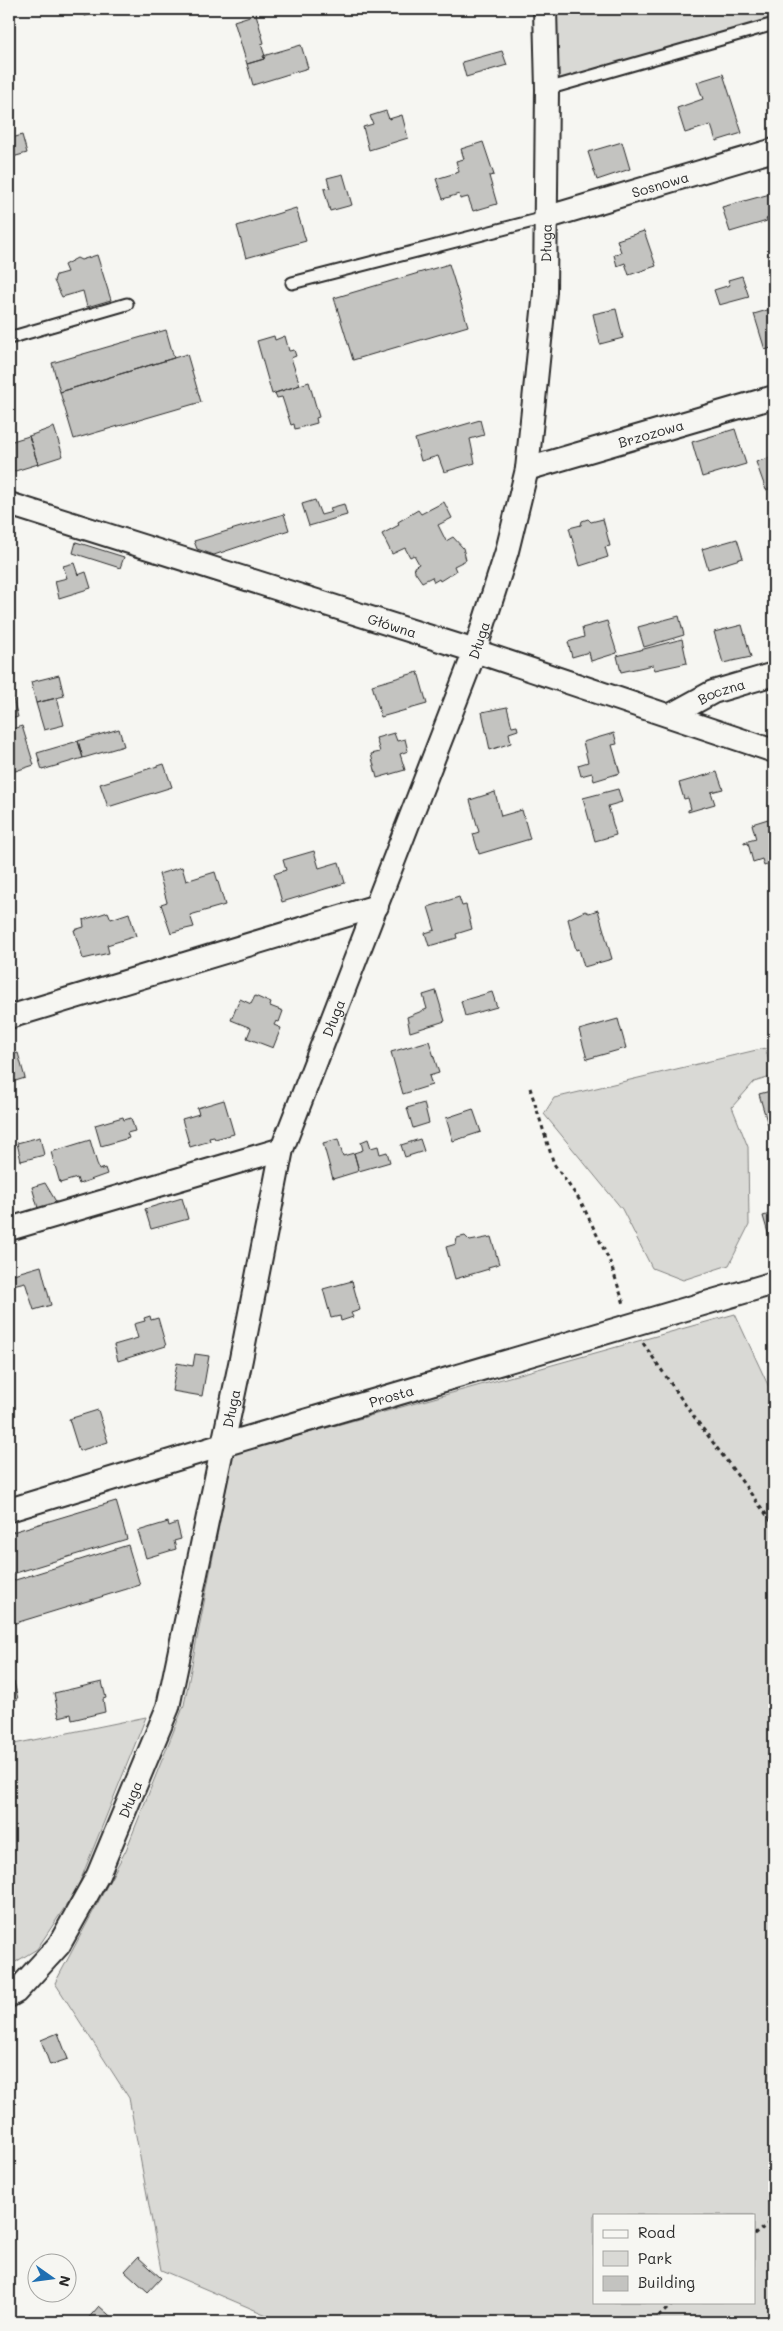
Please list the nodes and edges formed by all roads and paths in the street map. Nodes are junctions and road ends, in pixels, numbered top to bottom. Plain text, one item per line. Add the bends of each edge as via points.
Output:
1 (544, 9) edge
2 (774, 24) edge
3 (547, 89) junction
4 (774, 150) edge
5 (545, 218) junction
6 (292, 283) dead end
7 (126, 304) dead end
8 (9, 338) edge
9 (774, 397) edge
10 (527, 469) junction
11 (9, 504) edge
12 (474, 651) junction
13 (774, 674) edge
14 (671, 714) junction
15 (774, 751) edge
16 (377, 906) junction
17 (9, 1017) edge
18 (530, 1088) dead end
19 (282, 1149) junction
20 (9, 1229) edge
21 (774, 1283) edge
22 (630, 1325) junction
23 (223, 1445) junction
24 (9, 1510) edge
25 (774, 1525) edge
26 (9, 1996) edge
27 (774, 2219) edge
28 (756, 2233) edge
29 (672, 2304) edge
30 (652, 2322) edge

1 - 3 street, Długa
2 - 3 lane
3 - 5 street, Długa
4 - 5 street, Sosnowa
5 - 6 lane
5 - 10 street, Długa via 545,292
7 - 8 lane
9 - 10 street, Brzozowa
10 - 12 street, Długa via 507,551
11 - 12 street, Główna
12 - 14 street, Główna
12 - 16 street, Długa
13 - 14 street, Boczna via 713,692
14 - 15 street, Główna
16 - 17 street
16 - 19 street, Długa
18 - 22 path via 554,1164 581,1202 610,1262
19 - 20 street
19 - 23 street, Długa
21 - 22 street, Prosta
22 - 23 street, Prosta
22 - 25 path
23 - 24 street, Prosta
23 - 26 street, Długa via 168,1707 98,1875 59,1945
27 - 28 path
29 - 30 path

